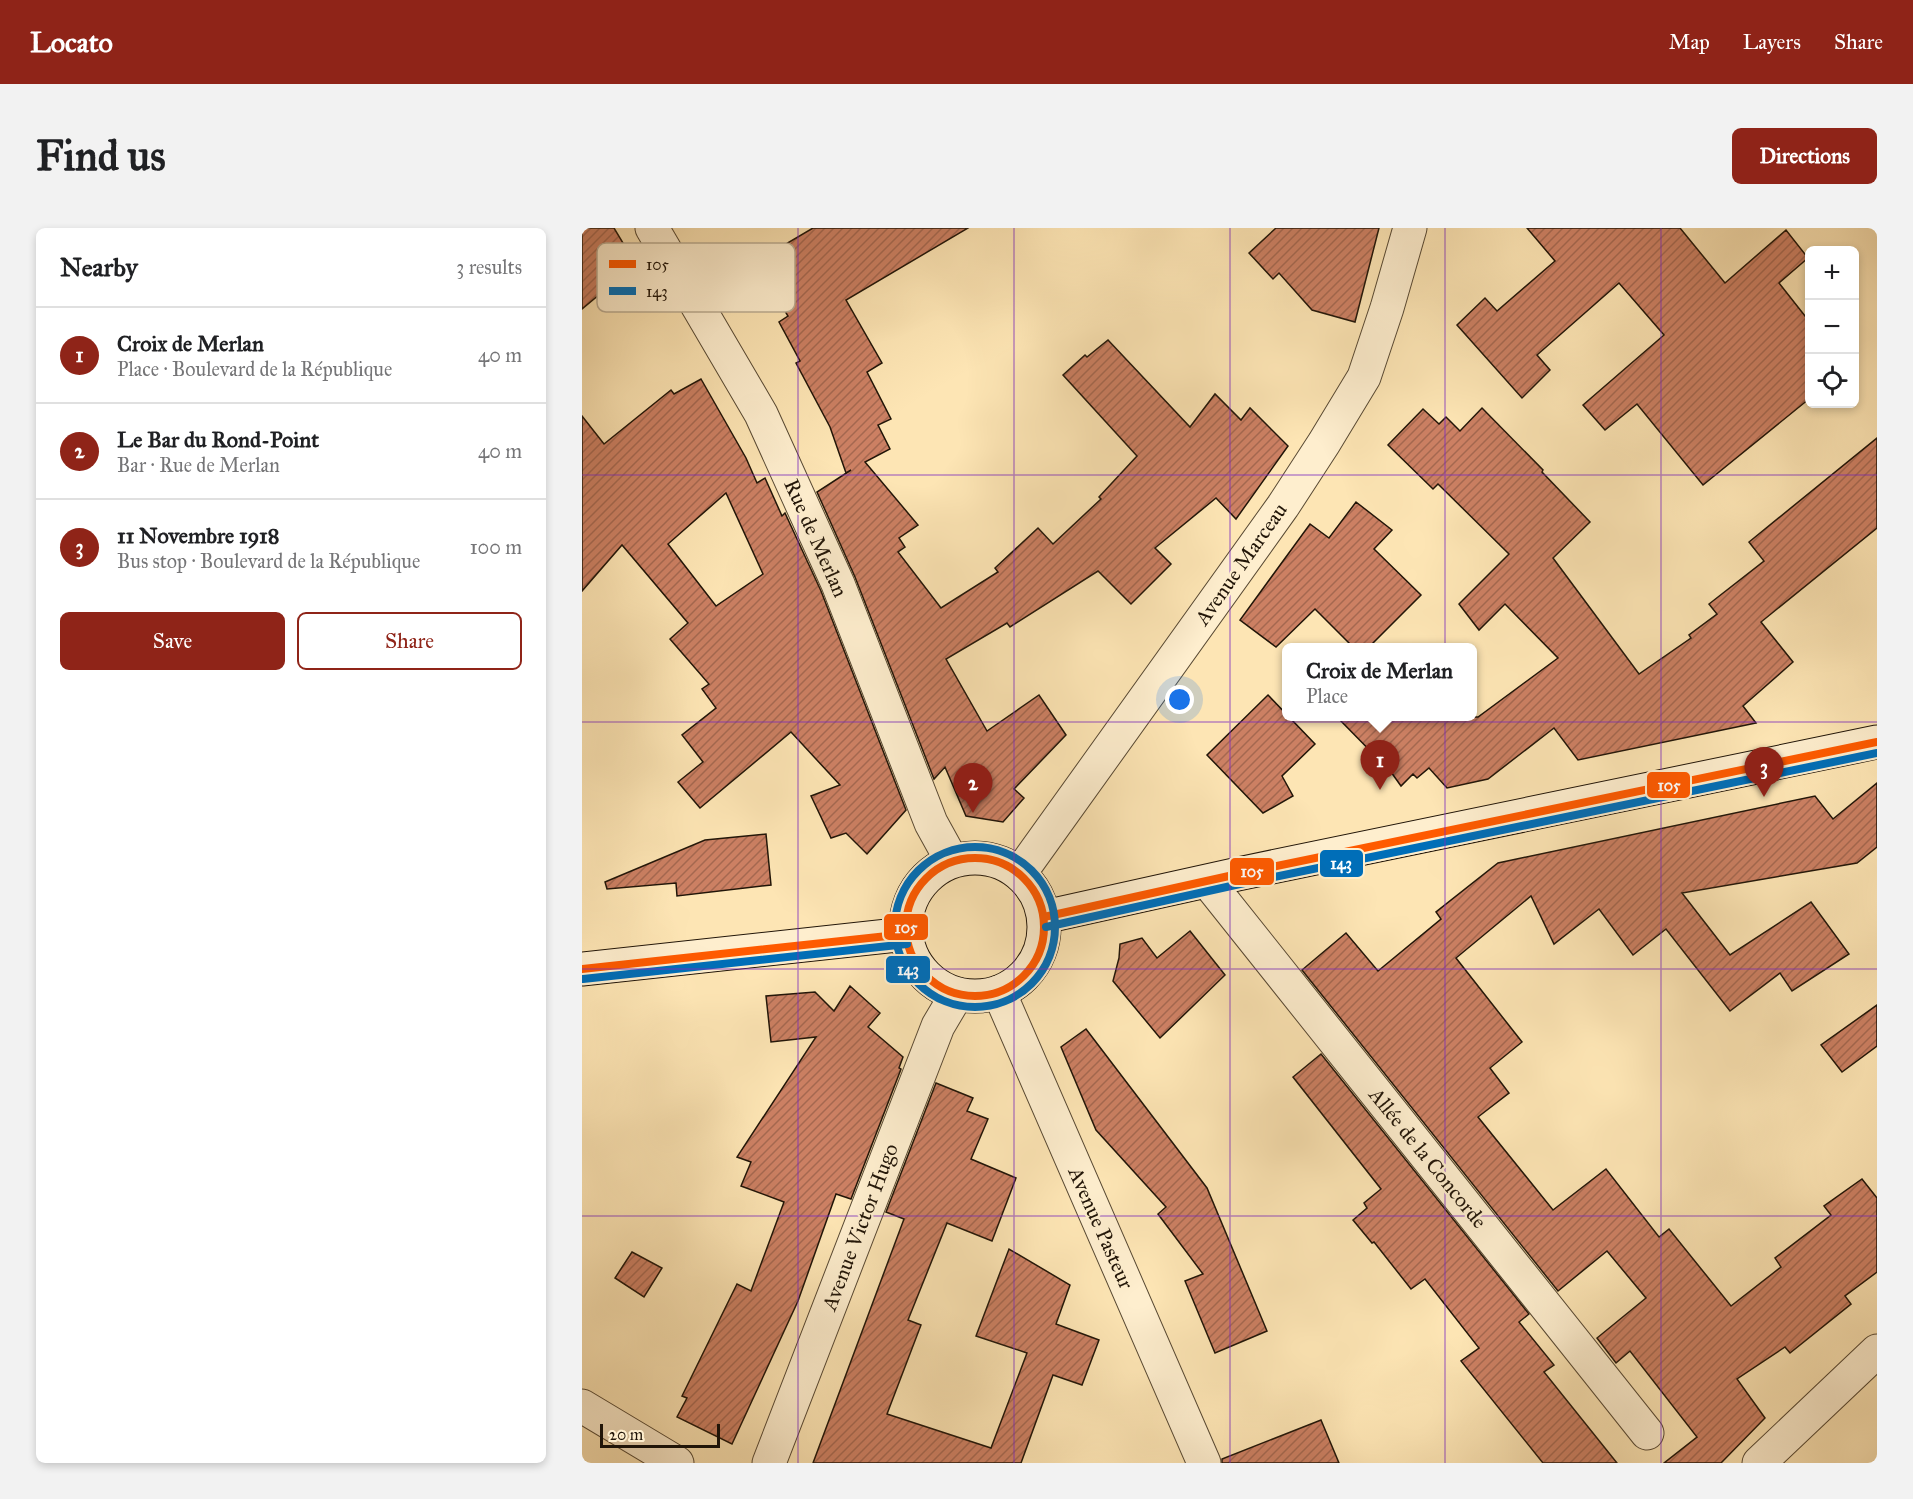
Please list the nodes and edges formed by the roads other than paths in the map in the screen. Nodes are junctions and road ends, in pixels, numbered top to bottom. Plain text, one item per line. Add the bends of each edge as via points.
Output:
1 (652, 228) edge
2 (1410, 228) edge
3 (661, 243) edge
4 (701, 312) edge
5 (1877, 742) edge
6 (952, 861) junction
7 (1020, 873) junction
8 (1208, 882) junction
9 (1044, 917) junction
10 (906, 934) junction
11 (582, 969) edge
12 (999, 992) junction
13 (957, 994) junction
14 (1877, 1351) edge
15 (582, 1406) edge
16 (1647, 1433) dead end
17 (677, 1463) edge
18 (769, 1463) edge
19 (1203, 1463) edge
20 (1759, 1463) edge

1 - 3 street, Rue de Merlan
2 - 7 street, Avenue Marceau via 1364,377 1282,506
4 - 6 street, Rue de Merlan via 761,414 838,584 931,823
5 - 8 street
6 - 7 street via 988,858
6 - 10 street via 936,869 912,897
7 - 9 street via 1036,893
8 - 9 street
8 - 16 street, Allée de la Concorde
9 - 12 street via 1043,940 1035,963 1019,981
10 - 11 street
10 - 13 street via 921,972 937,986
12 - 13 street
12 - 19 street, Avenue Pasteur
13 - 18 street, Avenue Victor Hugo via 938,1026
14 - 20 street
15 - 17 street

